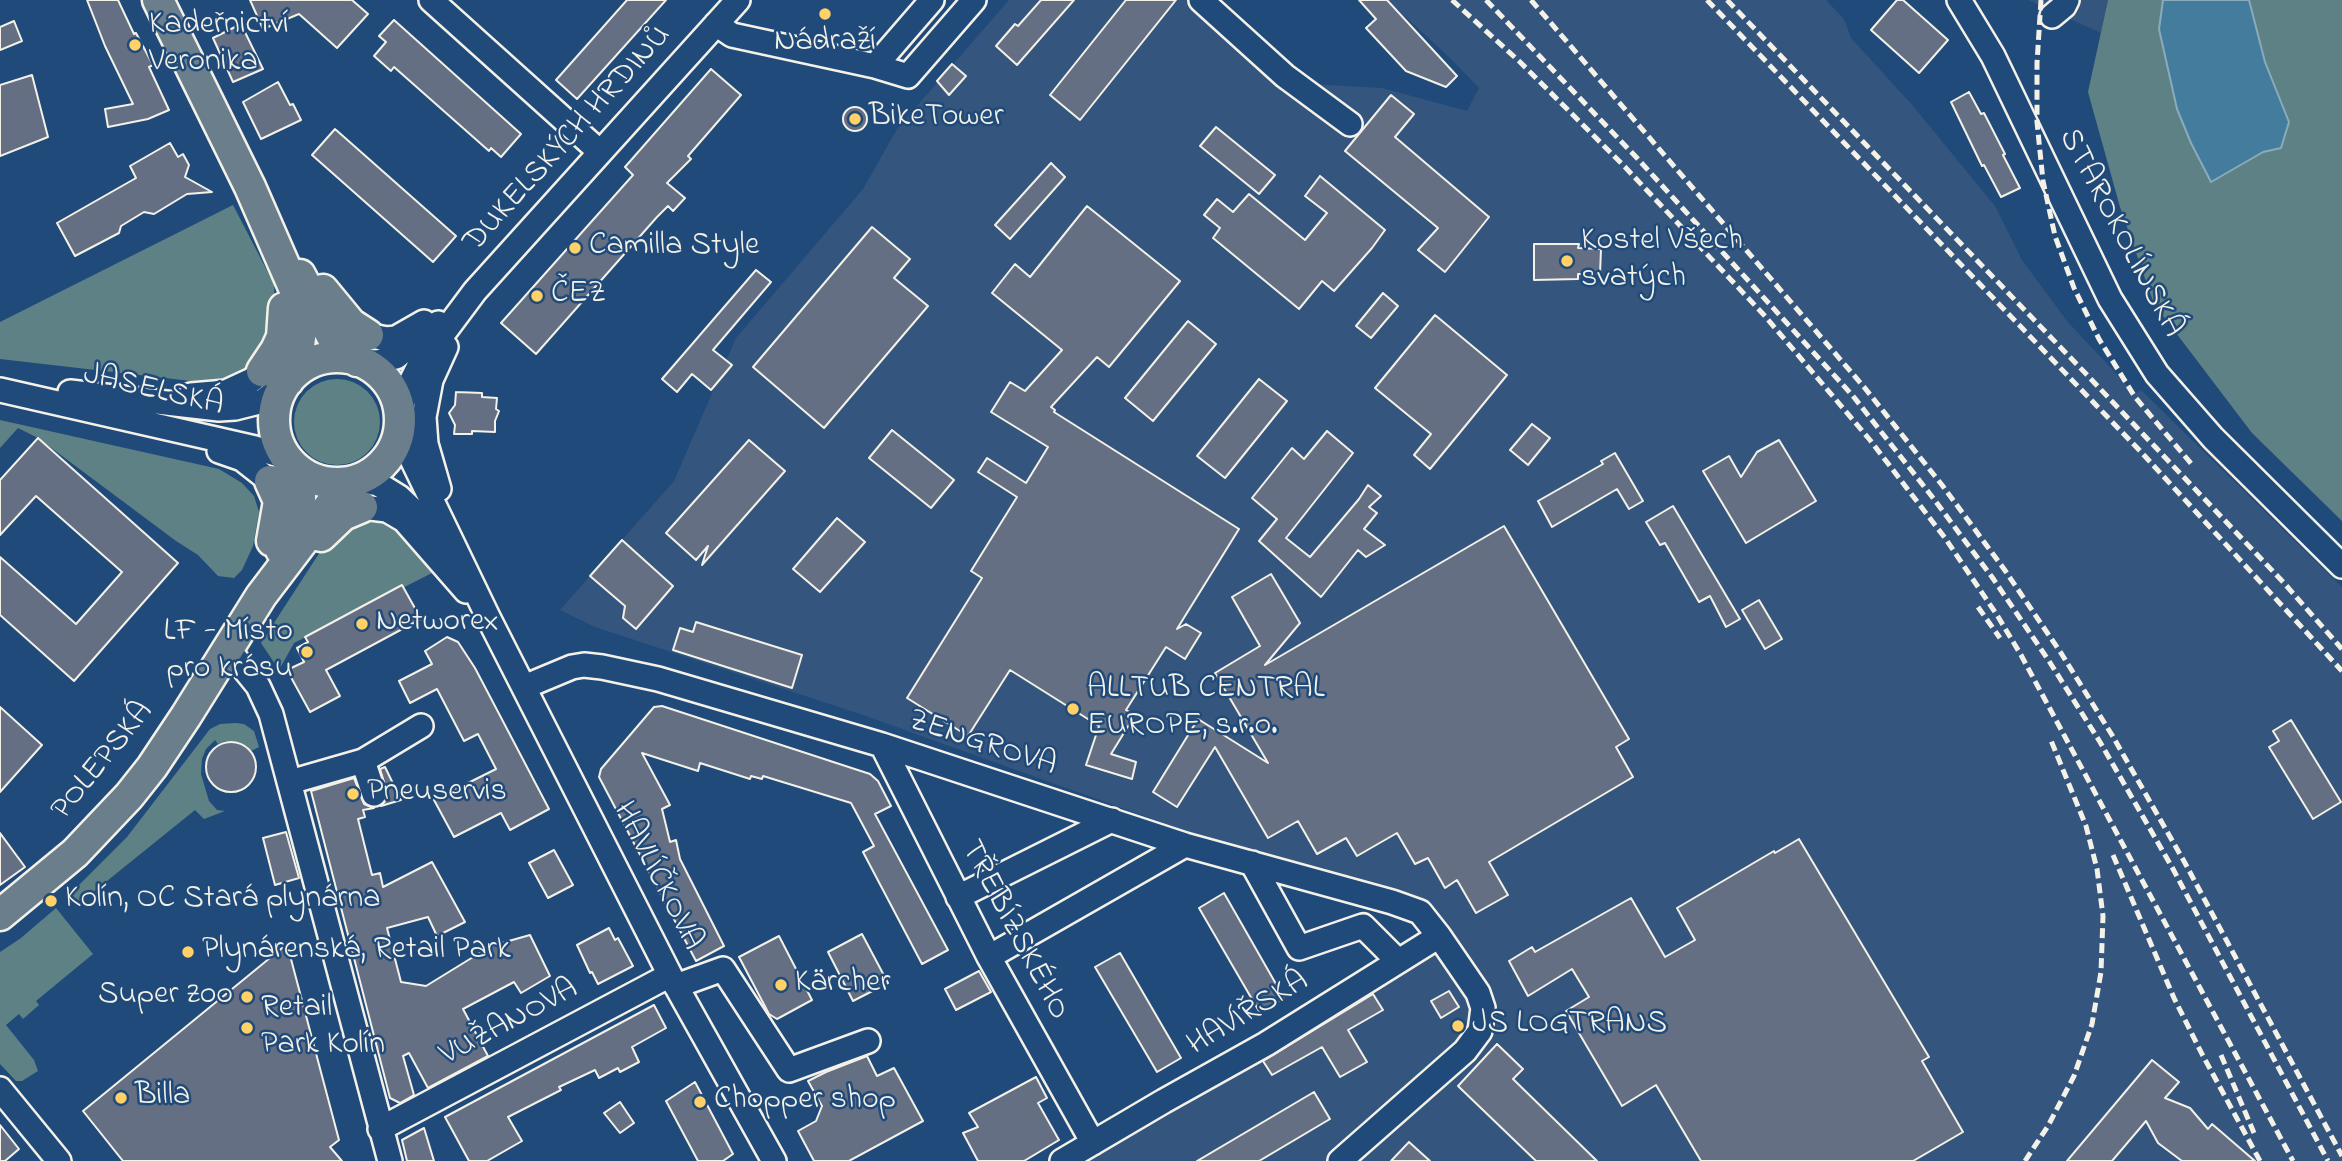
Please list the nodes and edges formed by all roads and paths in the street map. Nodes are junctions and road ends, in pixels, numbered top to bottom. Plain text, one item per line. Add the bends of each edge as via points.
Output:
1 (158, 0) edge
2 (431, 0) edge
3 (738, 0) edge
4 (932, 0) edge
5 (974, 0) edge
6 (1201, 0) edge
7 (1959, 0) edge
8 (716, 24) junction
9 (875, 65) junction
10 (1350, 124) dead end
11 (600, 152) junction
12 (250, 187) junction
13 (475, 291) junction
14 (363, 348) junction
15 (275, 376) junction
16 (0, 384) edge
17 (0, 390) edge
18 (84, 401) junction
19 (412, 415) junction
20 (280, 472) junction
21 (360, 494) junction
22 (2342, 566) edge
23 (261, 596) junction
24 (488, 617) junction
25 (228, 649) junction
26 (524, 687) junction
27 (421, 726) dead end
28 (882, 745) junction
29 (363, 761) junction
30 (290, 782) junction
31 (374, 794) dead end
32 (1112, 820) junction
33 (1185, 845) junction
34 (1252, 863) junction
35 (958, 897) junction
36 (0, 915) edge
37 (1439, 936) junction
38 (989, 957) junction
39 (1398, 961) junction
40 (673, 981) junction
41 (868, 1041) dead end
42 (0, 1089) edge
43 (380, 1129) junction
44 (1093, 1143) junction
45 (59, 1161) edge
46 (390, 1161) edge
47 (774, 1161) edge
48 (1062, 1161) edge
49 (1340, 1161) edge

1 - 12 main road
2 - 11 street
3 - 8 street, DUKELSKÝCH HRDINŮ
4 - 9 street
5 - 9 street via 908,76
6 - 10 street via 1284,76
7 - 22 street, STAROKOLÍNSKÁ via 1993,56 2110,299 2157,373 2213,438
8 - 9 street via 733,35
8 - 11 street, DUKELSKÝCH HRDINŮ
11 - 13 street, DUKELSKÝCH HRDINŮ
12 - 14 main road via 337,344
12 - 15 main road, POLEPSKÁ via 285,313
13 - 14 street, DUKELSKÝCH HRDINŮ via 396,357 377,362
13 - 19 street, DUKELSKÝCH HRDINŮ via 419,366 406,392
14 - 15 main road
14 - 19 main road
15 - 18 street via 206,395
15 - 20 main road, POLEPSKÁ via 274,425
16 - 18 street, JASELSKÁ
17 - 18 street, JASELSKÁ
18 - 20 street, JASELSKÁ via 279,455
19 - 21 main road, POLEPSKÁ via 388,458
19 - 24 street, HAVLÍČKOVA via 408,451
20 - 21 main road via 346,483
20 - 23 main road, POLEPSKÁ via 300,484 299,509
21 - 23 main road, POLEPSKÁ via 347,486 337,496
21 - 24 street, HAVLÍČKOVA via 368,481 387,488 421,518
23 - 25 main road, POLEPSKÁ
24 - 26 street, HAVLÍČKOVA
25 - 30 street via 248,670 264,698
25 - 36 main road, POLEPSKÁ via 152,767 128,796 75,853
26 - 28 street, ZENGROVA via 572,667 602,667
26 - 40 street, HAVLÍČKOVA
27 - 29 street
28 - 32 street, ZENGROVA
28 - 35 street, TŘEBÍZSKÉHO
29 - 30 street
29 - 31 street
30 - 43 street
32 - 33 street, ZENGROVA
32 - 35 street
33 - 34 street, ZENGROVA
33 - 38 street
34 - 37 street, ZENGROVA via 1420,912
34 - 39 street via 1299,948 1363,926
35 - 38 street, TŘEBÍZSKÉHO
37 - 39 street, HAVÍŘSKÁ
37 - 49 street via 1478,993 1483,1008 1479,1031 1465,1051
38 - 44 street, TŘEBÍZSKÉHO
39 - 44 street, HAVÍŘSKÁ via 1266,1044
40 - 41 street, VUŽANOVA via 723,969 789,1070
40 - 43 street, VUŽANOVA
40 - 47 street, HAVLÍČKOVA
42 - 45 street
43 - 46 street
44 - 48 street, HAVÍŘSKÁ

